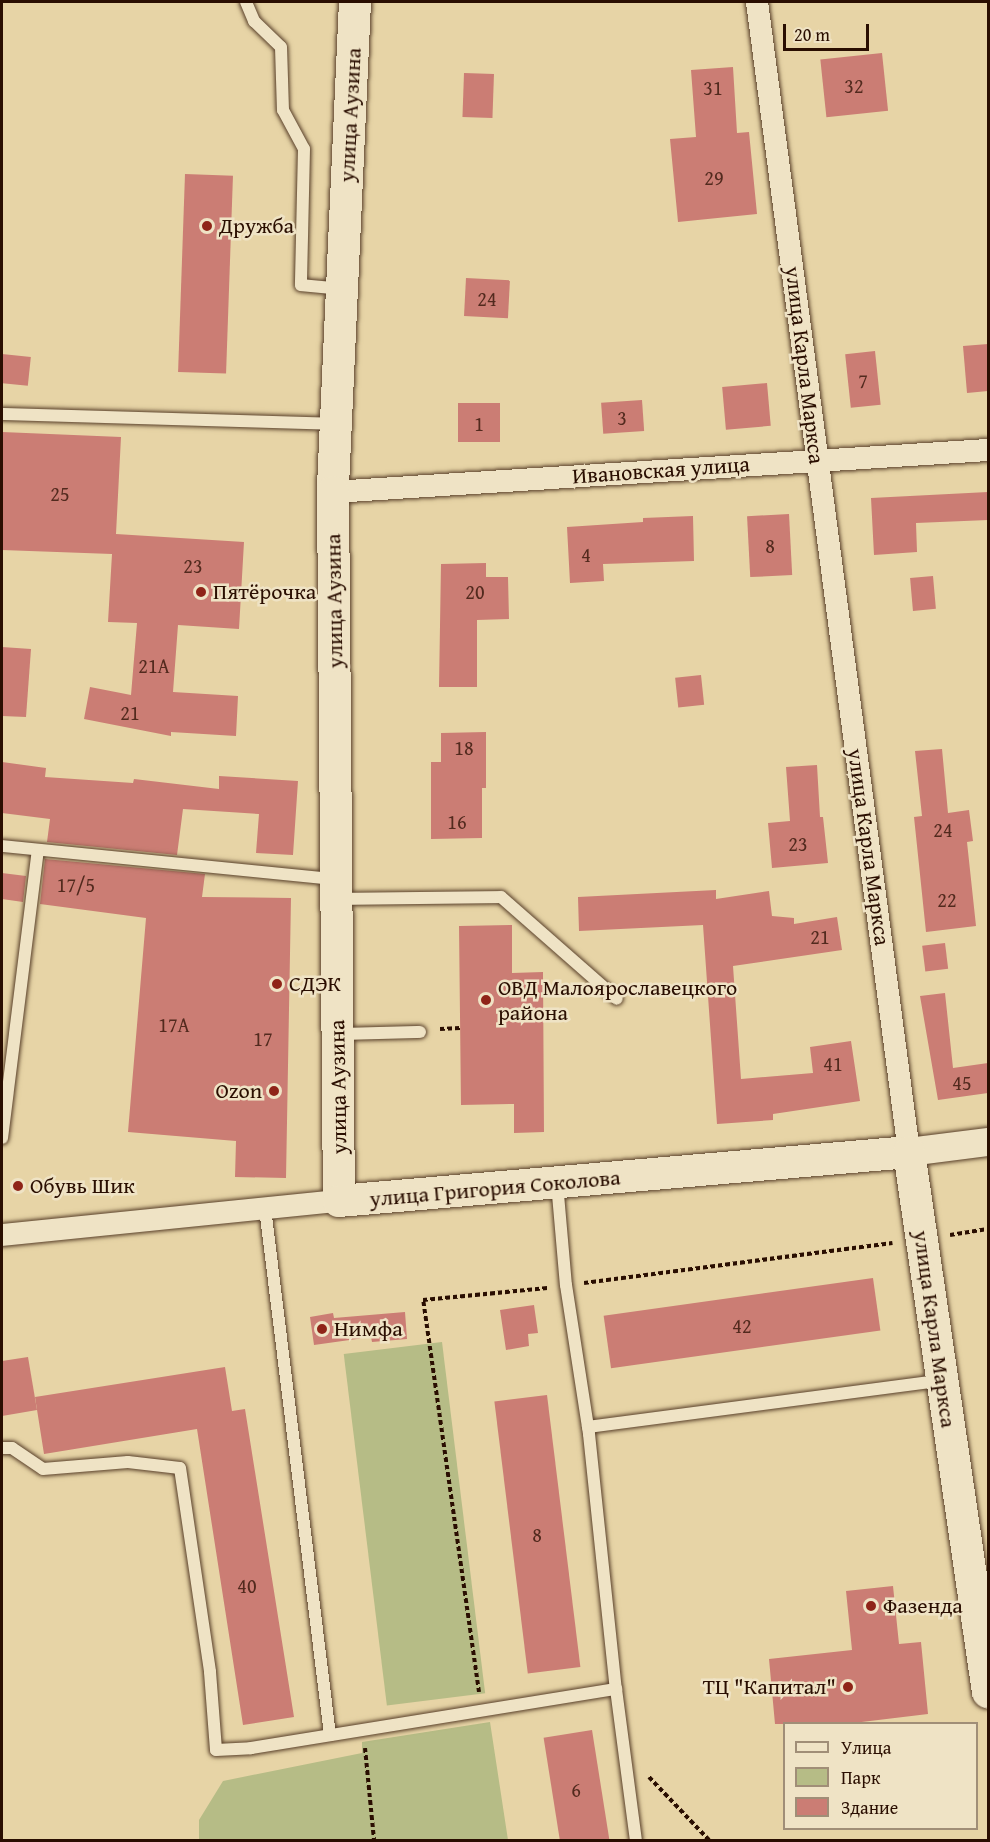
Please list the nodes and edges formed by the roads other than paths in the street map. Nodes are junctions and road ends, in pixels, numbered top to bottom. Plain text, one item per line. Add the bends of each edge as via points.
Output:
1 (246, 2) edge
2 (355, 2) edge
3 (758, 2) edge
4 (342, 289) junction
5 (2, 414) edge
6 (335, 424) junction
7 (988, 450) edge
8 (818, 460) junction
9 (333, 492) junction
10 (2, 846) edge
11 (38, 850) junction
12 (337, 889) junction
13 (617, 999) dead end
14 (420, 1032) dead end
15 (338, 1034) junction
16 (3, 1121) edge
17 (2, 1138) edge
18 (988, 1142) edge
19 (909, 1152) junction
20 (556, 1182) junction
21 (339, 1201) junction
22 (265, 1208) junction
23 (2, 1235) edge
24 (943, 1380) junction
25 (588, 1427) junction
26 (2, 1448) edge
27 (616, 1689) junction
28 (988, 1692) edge
29 (330, 1736) junction
30 (636, 1840) edge

1 - 4 lane via 254,21 282,47 283,110 304,148 301,285
2 - 4 main road, улица Аузина
3 - 8 street, улица Карла Маркса
4 - 6 main road, улица Аузина
5 - 6 lane
6 - 9 main road, улица Аузина
7 - 8 street, Ивановская улица
8 - 9 street, Ивановская улица
8 - 19 street, улица Карла Маркса
9 - 12 main road, улица Аузина
10 - 11 lane
11 - 12 lane
11 - 16 lane
12 - 13 lane via 501,897
12 - 15 main road, улица Аузина
14 - 15 lane
15 - 21 main road, улица Аузина
16 - 17 lane
18 - 19 street, улица Григория Соколова
19 - 20 main road, улица Григория Соколова
19 - 24 main road, улица Карла Маркса
20 - 21 main road, улица Григория Соколова
20 - 25 lane via 566,1285
21 - 22 street, улица Григория Соколова
22 - 23 street, улица Григория Соколова
22 - 29 lane
24 - 25 lane
24 - 28 main road, улица Карла Маркса
25 - 27 lane
26 - 29 lane via 12,1448 43,1468 129,1462 180,1468 210,1672 216,1750
27 - 29 lane
27 - 30 lane

